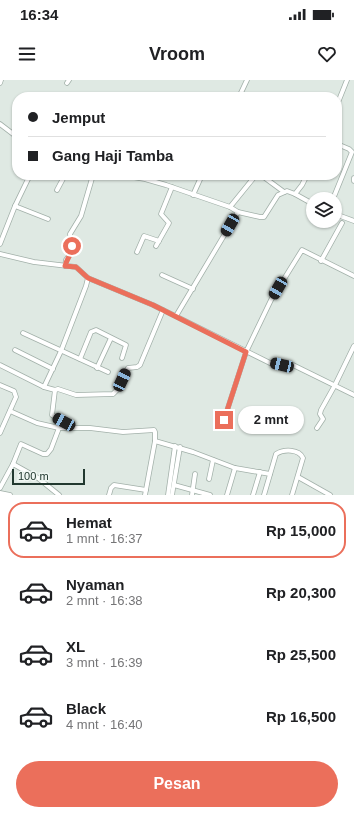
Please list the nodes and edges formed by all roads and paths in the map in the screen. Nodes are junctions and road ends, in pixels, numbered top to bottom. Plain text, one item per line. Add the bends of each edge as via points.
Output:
1 (1, 80) edge
2 (247, 80) edge
3 (348, 80) edge
4 (0, 83) edge
5 (241, 92) edge
6 (342, 94) edge
7 (0, 124) edge
8 (12, 133) edge
9 (342, 146) edge
10 (342, 177) edge
11 (28, 180) edge
12 (62, 180) edge
13 (92, 180) edge
14 (151, 180) edge
15 (200, 180) edge
16 (252, 180) edge
17 (269, 180) edge
18 (305, 180) edge
19 (341, 180) edge
20 (172, 187) junction
21 (57, 190) dead end
22 (284, 192) junction
23 (336, 192) edge
24 (295, 194) junction
25 (193, 195) junction
26 (306, 200) edge
27 (15, 206) junction
28 (230, 207) junction
29 (238, 212) junction
30 (342, 217) edge
31 (48, 219) dead end
32 (354, 221) edge
33 (339, 228) edge
34 (159, 241) junction
35 (0, 244) edge
36 (156, 246) dead end
37 (137, 252) dead end
38 (0, 254) edge
39 (321, 261) junction
40 (65, 266) junction
41 (162, 275) dead end
42 (354, 276) edge
43 (88, 278) junction
44 (193, 289) junction
45 (163, 310) junction
46 (176, 316) junction
47 (23, 333) dead end
48 (111, 338) junction
49 (354, 346) edge
50 (15, 350) dead end
51 (61, 351) junction
52 (246, 352) junction
53 (122, 358) dead end
54 (80, 359) junction
55 (0, 365) edge
56 (53, 368) junction
57 (97, 368) junction
58 (108, 372) dead end
59 (0, 385) edge
60 (335, 386) junction
61 (44, 387) junction
62 (55, 390) junction
63 (354, 394) edge
64 (10, 411) junction
65 (224, 420) dead end
66 (59, 428) junction
67 (74, 428) junction
68 (317, 428) dead end
69 (0, 432) edge
70 (155, 437) junction
71 (15, 441) dead end
72 (21, 444) junction
73 (175, 446) junction
74 (180, 447) junction
75 (213, 460) junction
76 (13, 464) junction
77 (235, 468) junction
78 (260, 472) junction
79 (194, 474) dead end
80 (270, 474) junction
81 (298, 477) junction
82 (209, 479) dead end
83 (174, 485) junction
84 (0, 488) edge
85 (193, 490) junction
86 (0, 493) edge
87 (146, 493) edge
88 (10, 495) edge
89 (59, 495) edge
90 (110, 495) edge
91 (168, 495) edge
92 (172, 495) edge
93 (192, 495) edge
94 (210, 495) edge
95 (227, 495) edge
96 (253, 495) edge
97 (264, 495) edge
98 (292, 495) edge
99 (330, 495) edge

1 - 4 street
2 - 5 street
3 - 6 street
7 - 8 street
9 - 10 street via 352,152
11 - 27 street
12 - 21 street
13 - 40 street via 81,216 70,234 72,252
14 - 20 street
15 - 25 street
16 - 28 street
17 - 22 street
18 - 24 street
19 - 23 street
20 - 25 street
20 - 34 street via 161,214 169,222
22 - 24 street via 290,191
22 - 29 street via 278,195 264,217
24 - 26 street
25 - 28 street
27 - 31 street
27 - 35 street
28 - 29 street
29 - 44 street
30 - 32 street
33 - 39 street
34 - 36 street
34 - 37 street via 144,236
38 - 40 street
39 - 42 street
39 - 52 street via 302,250 271,300
40 - 43 street via 76,267
41 - 44 street
43 - 45 street
43 - 51 street
44 - 46 street
45 - 46 street
45 - 62 street via 140,365 128,368 115,393 76,395
46 - 52 street
47 - 51 street
48 - 53 street via 126,345
48 - 54 street via 96,330 91,332
48 - 57 street
49 - 60 street
50 - 56 street
51 - 54 street
51 - 56 street
52 - 60 street via 270,363 294,365
52 - 65 street
54 - 57 street
55 - 61 street
56 - 61 street
57 - 58 street
59 - 64 street via 14,391 16,397
60 - 63 street
60 - 68 street via 321,410 322,421
61 - 62 street
62 - 67 street via 52,415
64 - 66 street via 37,423
64 - 69 street
66 - 67 street
66 - 72 street via 47,454
67 - 70 street via 124,432 152,430
70 - 73 street
70 - 87 street
71 - 72 street
72 - 76 street
73 - 74 street
73 - 91 street
74 - 75 street
74 - 83 street
75 - 77 street
75 - 82 street
76 - 84 street
76 - 89 street via 38,478
77 - 78 street
77 - 95 street
78 - 80 street
78 - 96 street
79 - 85 street
80 - 81 street via 276,454 292,450 303,457
80 - 97 street
81 - 98 street
81 - 99 street
83 - 85 street
83 - 92 street
85 - 93 street
85 - 94 street
86 - 88 street
87 - 90 street via 114,484

